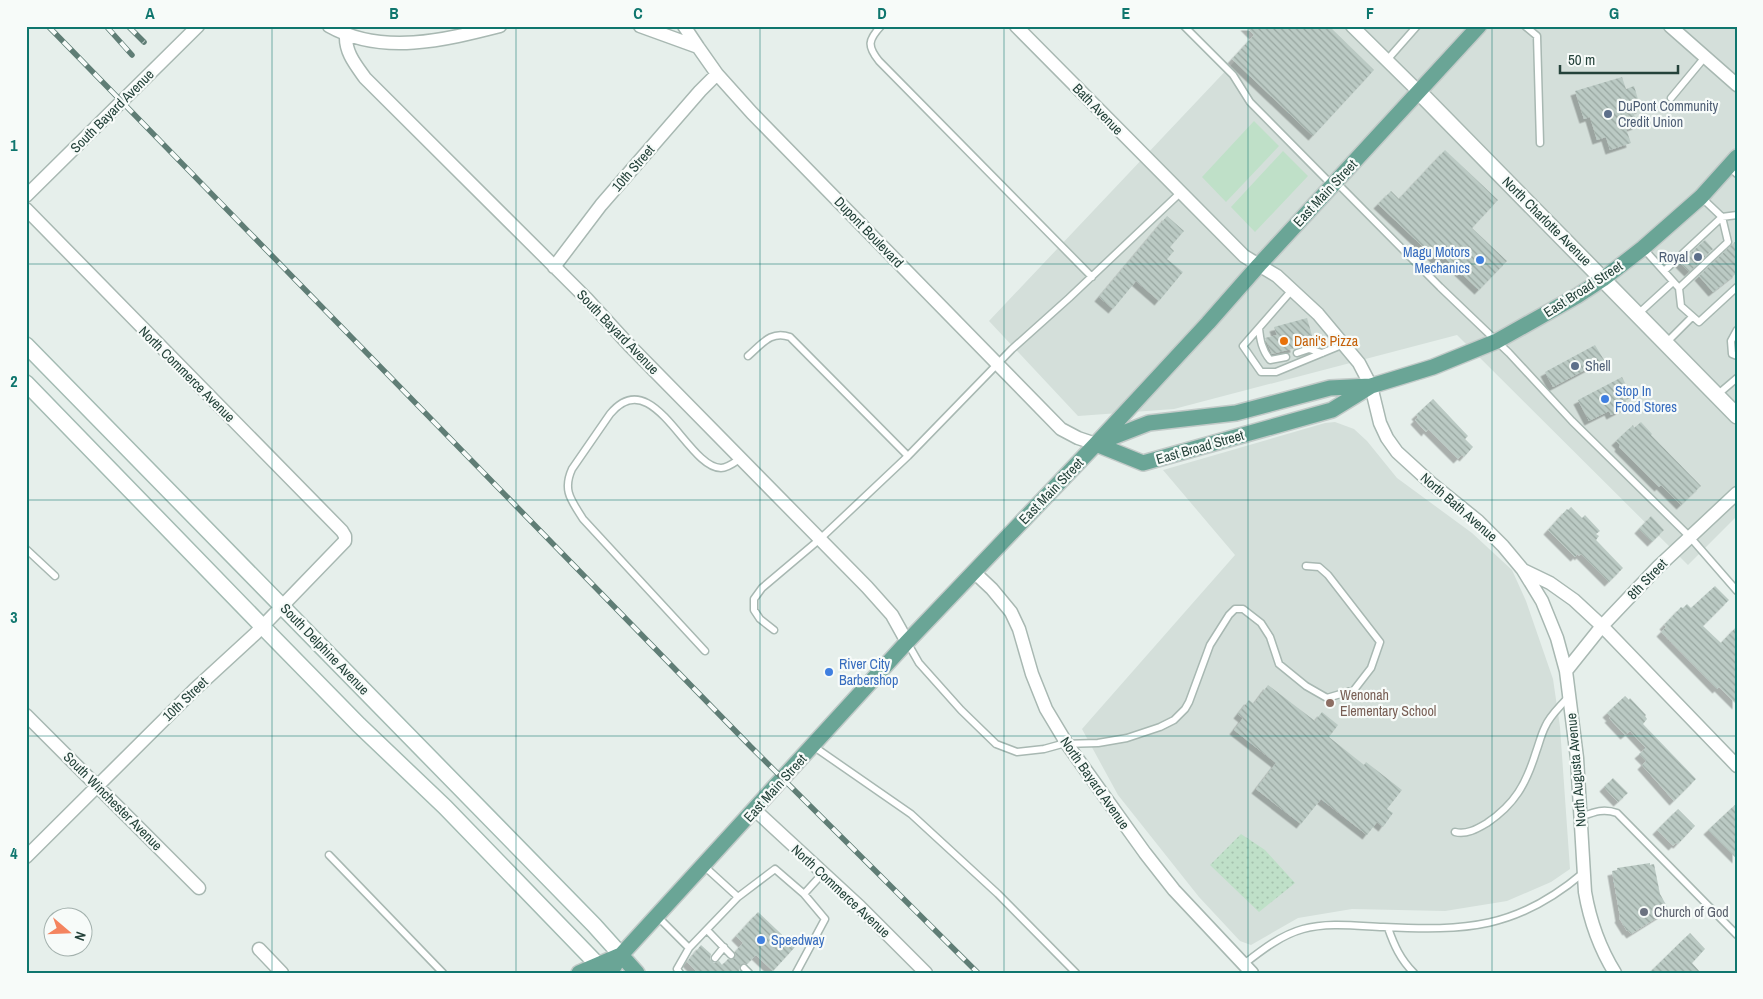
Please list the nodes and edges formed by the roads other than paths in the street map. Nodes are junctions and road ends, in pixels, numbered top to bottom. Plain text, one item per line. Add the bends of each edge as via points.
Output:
1 (198, 26) edge
2 (329, 26) edge
3 (500, 26) edge
4 (640, 26) edge
5 (684, 26) edge
6 (881, 26) edge
7 (1016, 26) edge
8 (1184, 26) edge
9 (1352, 26) edge
10 (1417, 26) edge
11 (1479, 26) edge
12 (1525, 26) edge
13 (1670, 26) edge
14 (346, 35) junction
15 (698, 48) junction
16 (1706, 57) junction
17 (1387, 60) junction
18 (717, 74) junction
19 (1737, 85) edge
20 (1418, 91) junction
21 (1671, 98) dead end
22 (1540, 143) dead end
23 (1734, 166) edge
24 (1334, 184) junction
25 (1180, 193) junction
26 (26, 196) edge
27 (1701, 197) junction
28 (26, 209) edge
29 (1737, 214) edge
30 (1722, 217) junction
31 (1643, 248) junction
32 (1258, 265) junction
33 (554, 267) junction
34 (1664, 271) junction
35 (1092, 277) junction
36 (1603, 278) junction
37 (1673, 282) junction
38 (1737, 287) edge
39 (1679, 288) junction
40 (1292, 290) junction
41 (1638, 314) junction
42 (1692, 317) junction
43 (1259, 328) junction
44 (1737, 330) edge
45 (1497, 340) junction
46 (1666, 343) junction
47 (26, 344) edge
48 (1344, 344) junction
49 (1297, 353) dead end
50 (1322, 353) junction
51 (748, 356) dead end
52 (1286, 356) dead end
53 (1737, 356) edge
54 (998, 365) junction
55 (1737, 378) edge
56 (26, 383) edge
57 (1371, 386) junction
58 (1717, 395) junction
59 (1737, 416) edge
60 (1096, 444) junction
61 (908, 456) junction
62 (741, 458) junction
63 (1737, 494) edge
64 (1690, 538) junction
65 (820, 539) junction
66 (344, 541) joint
67 (26, 548) edge
68 (1306, 566) dead end
69 (1523, 570) junction
70 (974, 572) junction
71 (55, 576) dead end
72 (1737, 590) edge
73 (282, 605) junction
74 (262, 626) junction
75 (1602, 626) junction
76 (774, 630) dead end
77 (907, 642) junction
78 (705, 651) dead end
79 (1566, 671) junction
80 (1570, 696) junction
81 (26, 714) edge
82 (1067, 744) junction
83 (813, 746) junction
84 (1737, 766) edge
85 (98, 785) junction
86 (754, 810) junction
87 (1580, 817) junction
88 (1455, 832) dead end
89 (329, 855) dead end
90 (26, 857) edge
91 (704, 866) junction
92 (1584, 872) junction
93 (823, 873) junction
94 (199, 888) dead end
95 (804, 894) junction
96 (738, 897) junction
97 (657, 916) junction
98 (1388, 928) junction
99 (707, 930) junction
100 (1737, 935) edge
101 (724, 947) junction
102 (689, 948) junction
103 (259, 949) dead end
104 (621, 955) junction
105 (731, 955) dead end
106 (715, 958) dead end
107 (1248, 968) edge
108 (605, 970) edge
109 (282, 973) edge
110 (443, 973) edge
111 (580, 973) edge
112 (637, 973) edge
113 (680, 973) edge
114 (796, 973) edge
115 (926, 973) edge
116 (1076, 973) edge
117 (1414, 973) edge
118 (1615, 973) edge

1 - 26 street, South Bayard Avenue
2 - 14 street
3 - 14 street via 433,41 403,43 374,42
4 - 15 street
5 - 15 street, Dupont Boulevard
6 - 35 lane via 870,41 872,52 879,61
7 - 25 street, Bath Avenue
8 - 24 lane via 1232,75 1250,102
9 - 17 street
10 - 17 lane
11 - 20 main road, East Main Street
12 - 22 lane via 1537,36
13 - 16 street
14 - 33 street, South Bayard Avenue via 352,60 365,78
15 - 18 street, Dupont Boulevard
16 - 19 street
16 - 21 lane
17 - 20 street
18 - 33 street, 10th Street via 601,204
18 - 54 street, Dupont Boulevard
20 - 24 main road, East Main Street
20 - 36 main road, North Charlotte Avenue
23 - 27 main road, East Broad Street
24 - 32 main road, East Main Street
24 - 45 lane
25 - 32 street, Bath Avenue via 1244,256
25 - 35 lane
27 - 30 lane
27 - 31 main road, East Broad Street
28 - 66 street, North Commerce Avenue via 335,525
29 - 30 lane
30 - 34 lane
30 - 39 lane via 1728,242
31 - 34 lane
31 - 36 main road, East Broad Street
32 - 40 street, North Bath Avenue
32 - 60 main road, East Main Street
33 - 62 street, South Bayard Avenue
34 - 37 lane
35 - 54 lane
36 - 41 main road, North Charlotte Avenue
36 - 45 main road, East Broad Street
37 - 39 lane
37 - 41 lane
38 - 42 lane via 1699,322
39 - 42 lane via 1681,306
40 - 43 lane
40 - 48 street, North Bath Avenue
41 - 46 main road, North Charlotte Avenue
42 - 46 lane
43 - 50 lane via 1243,346 1261,372 1276,372
43 - 52 lane via 1260,341 1270,360
44 - 53 lane via 1730,342 1732,354
45 - 57 main road, East Broad Street via 1433,367
45 - 64 lane via 1572,422
46 - 58 main road, North Charlotte Avenue
47 - 73 main road, South Delphine Avenue
48 - 50 lane
48 - 57 street, North Bath Avenue
49 - 50 lane via 1309,349
51 - 61 lane via 775,335 790,337
54 - 60 street, Dupont Boulevard via 1061,429
54 - 61 lane
55 - 58 lane
56 - 74 main road, South Delphine Avenue
57 - 60 main road, East Broad Street via 1330,388 1236,414 1149,423
57 - 60 main road, East Broad Street via 1332,410 1143,463
57 - 69 street, North Bath Avenue via 1380,423 1397,452 1478,521
58 - 59 main road, North Charlotte Avenue
60 - 70 main road, East Main Street
61 - 65 lane
62 - 65 street, South Bayard Avenue
62 - 78 lane via 728,466 712,466 659,412 646,402 630,400 617,405 568,479 569,496 583,519
63 - 64 street, 8th Street
64 - 72 lane
64 - 75 street, 8th Street via 1658,566
65 - 76 lane via 757,594 756,614
65 - 77 street, South Bayard Avenue via 892,615
66 - 73 street, 10th Street
67 - 71 lane
68 - 82 lane via 1318,566 1328,575 1380,642 1370,668 1354,690 1327,698 1306,686 1280,664 1261,623 1243,609 1236,609 1229,614 1210,645 1189,702 1174,720 1126,738
69 - 75 street, North Bath Avenue via 1550,582
69 - 79 street, North Augusta Avenue via 1542,602
70 - 77 main road, East Main Street
70 - 82 street, North Bayard Avenue via 1011,612 1046,709
73 - 74 street, 10th Street
73 - 104 main road, South Delphine Avenue
74 - 85 street, 10th Street
74 - 108 main road, South Delphine Avenue
75 - 79 street, 8th Street
75 - 84 street, North Bath Avenue
77 - 82 lane via 919,663 996,744 1017,752
77 - 83 main road, East Main Street
79 - 80 street, North Augusta Avenue
80 - 87 street, North Augusta Avenue
80 - 88 lane via 1545,727 1526,781 1511,804 1480,828 1465,833
81 - 85 street, South Winchester Avenue
82 - 107 street, North Bayard Avenue via 1174,890
83 - 86 main road, East Main Street
83 - 116 lane via 911,814 998,894
85 - 90 street, 10th Street
85 - 94 street, South Winchester Avenue
86 - 91 main road, East Main Street
86 - 93 street, North Commerce Avenue
87 - 92 street, North Augusta Avenue
87 - 100 lane via 1608,809 1617,813
89 - 110 lane
91 - 96 lane
91 - 97 main road, East Main Street
92 - 98 lane via 1544,902 1500,921 1456,928
92 - 118 street, North Augusta Avenue via 1589,913 1597,938
93 - 95 lane
93 - 115 street, North Commerce Avenue
95 - 96 lane via 775,869
95 - 114 lane via 825,919
96 - 99 lane
97 - 102 lane
97 - 104 main road, East Main Street
98 - 107 lane via 1344,926 1304,929 1280,939
98 - 117 lane via 1394,947
99 - 101 lane
99 - 102 lane
101 - 105 lane
101 - 106 lane
102 - 113 lane via 677,969
103 - 109 street
104 - 108 main road, East Main Street
104 - 112 main road
108 - 111 main road, East Main Street

